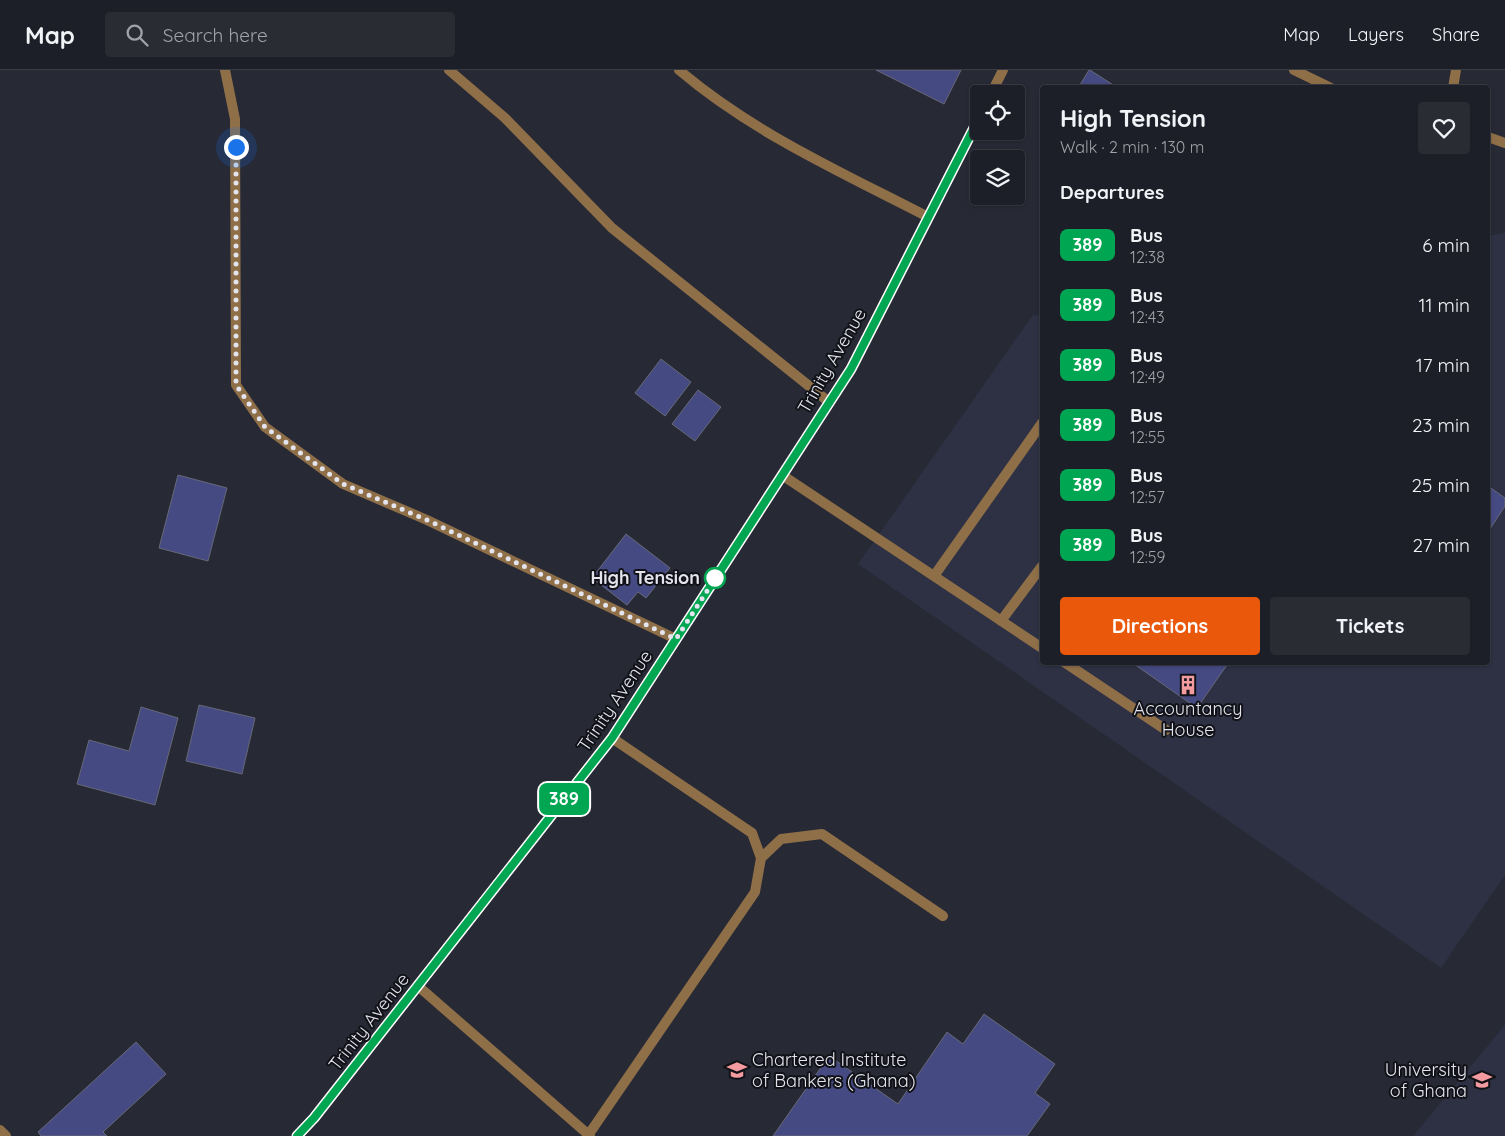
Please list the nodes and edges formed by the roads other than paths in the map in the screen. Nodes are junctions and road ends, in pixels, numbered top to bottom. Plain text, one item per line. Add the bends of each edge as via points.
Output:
1 (225, 70) edge
2 (449, 70) edge
3 (679, 70) edge
4 (1003, 70) edge
5 (1294, 70) edge
6 (1456, 70) edge
7 (996, 85) edge
8 (1325, 85) edge
9 (1454, 85) edge
10 (970, 135) edge
11 (1490, 138) edge
12 (1505, 143) edge
13 (928, 217) junction
14 (829, 402) junction
15 (1040, 426) edge
16 (782, 475) junction
17 (1040, 569) edge
18 (934, 576) junction
19 (1001, 621) junction
20 (676, 639) junction
21 (1040, 647) edge
22 (1068, 665) edge
23 (1166, 730) dead end
24 (612, 738) junction
25 (762, 858) junction
26 (943, 916) dead end
27 (418, 986) junction
28 (0, 1130) edge
29 (590, 1135) edge
30 (6, 1136) edge
31 (297, 1136) edge

1 - 20 street via 235,119 236,385 265,427 343,484 427,520
2 - 14 street via 505,118 612,228
3 - 13 street via 764,132
4 - 7 street
5 - 8 street
6 - 9 street
10 - 13 street, Trinity Avenue
11 - 12 street
13 - 14 street, Trinity Avenue via 851,369
14 - 16 street, Trinity Avenue
15 - 18 street
16 - 18 street
16 - 20 street, Trinity Avenue
17 - 19 street
18 - 19 street
19 - 21 street
20 - 24 street, Trinity Avenue
22 - 23 street
24 - 25 street via 752,833
24 - 27 street, Trinity Avenue
25 - 26 street via 781,839 822,834
25 - 29 street via 755,892
27 - 29 street
27 - 31 street, Trinity Avenue
28 - 30 street

